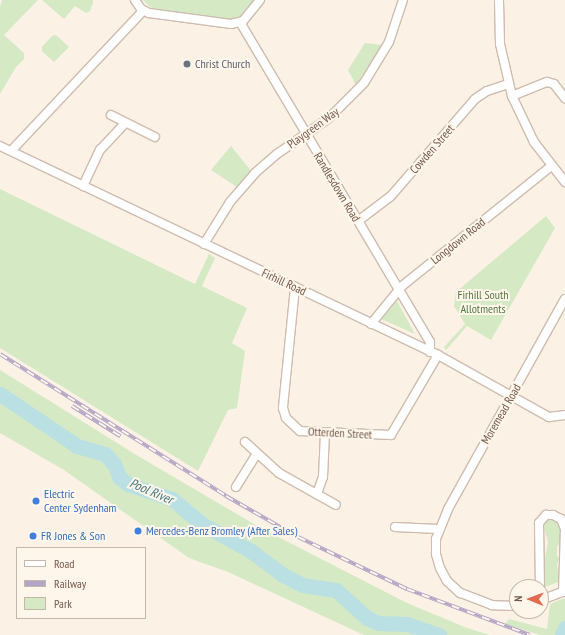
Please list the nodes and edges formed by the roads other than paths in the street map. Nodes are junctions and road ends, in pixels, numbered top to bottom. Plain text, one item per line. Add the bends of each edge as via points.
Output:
1 (135, 0) edge
2 (260, 0) edge
3 (403, 0) edge
4 (499, 0) edge
5 (143, 11) junction
6 (240, 22) junction
7 (509, 84) junction
8 (512, 96) junction
9 (565, 98) edge
10 (111, 115) dead end
11 (125, 123) junction
12 (306, 134) junction
13 (155, 137) dead end
14 (0, 146) edge
15 (11, 151) junction
16 (551, 166) junction
17 (565, 182) edge
18 (84, 186) junction
19 (358, 221) junction
20 (204, 244) junction
21 (295, 287) junction
22 (399, 289) junction
23 (565, 299) edge
24 (371, 324) junction
25 (434, 353) junction
26 (511, 396) junction
27 (565, 415) edge
28 (325, 433) junction
29 (245, 442) dead end
30 (258, 454) junction
31 (236, 487) dead end
32 (316, 494) junction
33 (336, 505) dead end
34 (395, 527) dead end
35 (438, 530) junction
36 (565, 530) edge
37 (540, 579) edge
38 (564, 591) edge
39 (549, 597) edge
40 (509, 605) edge

1 - 5 street
2 - 6 street
3 - 12 street, Playgreen Way via 389,42 371,74 338,111
4 - 7 street via 500,44
5 - 6 street via 231,24
5 - 15 street
6 - 12 street, Randlesdown Road
7 - 8 street
7 - 19 street, Cowden Street via 487,91 475,99 392,196
8 - 9 street via 547,82 554,84
8 - 16 street via 528,131
10 - 11 street
11 - 13 street
11 - 18 street via 100,150
12 - 19 street, Randlesdown Road
12 - 20 street, Playgreen Way via 246,181
14 - 15 street, Firhill Road
15 - 18 street, Firhill Road
16 - 17 street
16 - 22 street, Longdown Road
18 - 20 street, Firhill Road
19 - 22 street, Randlesdown Road
20 - 21 street, Firhill Road
21 - 24 street, Firhill Road
21 - 28 street, Otterden Street via 284,414 300,431
22 - 24 street, Longdown Road
22 - 25 street, Randlesdown Road
23 - 26 street, Moremead Road
24 - 25 street, Firhill Road
25 - 26 street, Firhill Road
25 - 28 street, Otterden Street via 391,434
26 - 27 street, Firhill Road via 549,417
26 - 35 street, Moremead Road
28 - 32 street via 323,477
29 - 30 street
30 - 31 street
30 - 32 street via 279,473
32 - 33 street
34 - 35 street
35 - 40 street, Moremead Road via 437,561 454,588 484,603
36 - 37 street via 561,519 554,515 546,515 539,523
36 - 38 street
38 - 39 street

